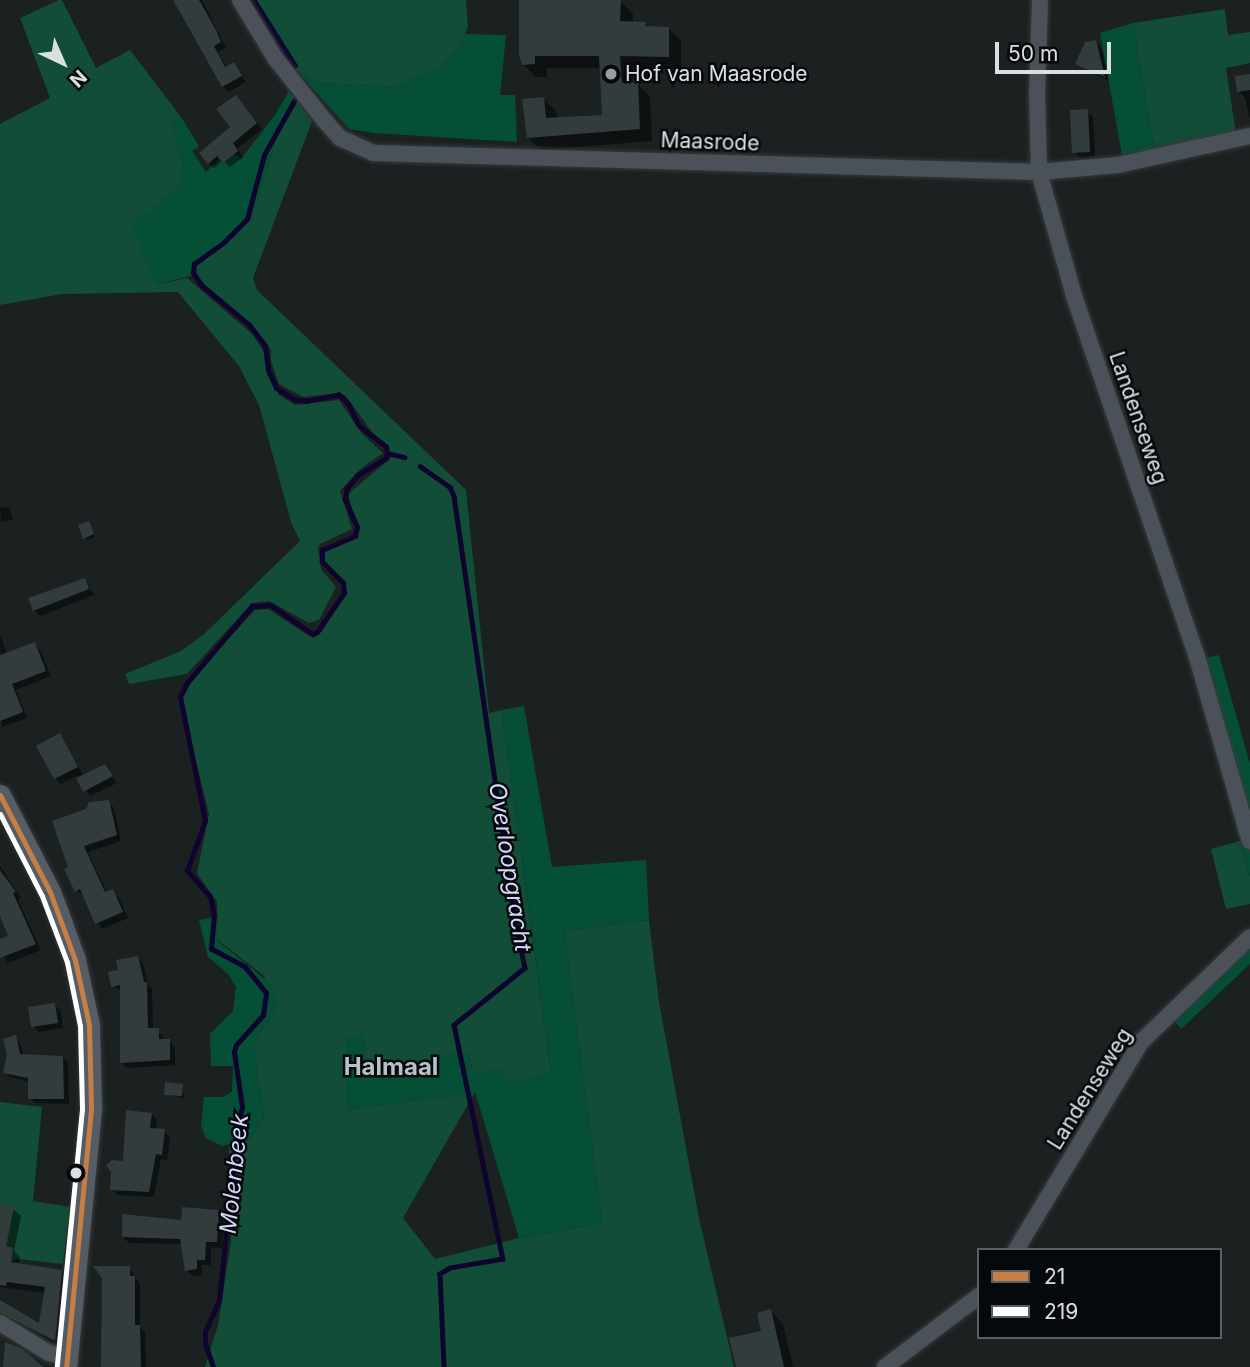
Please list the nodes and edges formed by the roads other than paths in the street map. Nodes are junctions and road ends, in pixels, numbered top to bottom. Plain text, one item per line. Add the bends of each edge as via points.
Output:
1 (240, 0) edge
2 (1040, 0) edge
3 (1250, 136) edge
4 (1039, 172) junction
5 (0, 795) edge
6 (1250, 841) edge
7 (1250, 937) edge
8 (1017, 1248) edge
9 (977, 1298) edge
10 (0, 1323) edge
11 (67, 1362) edge
12 (885, 1367) edge

1 - 4 street, Maasrode via 275,58 325,121 340,138 373,153
2 - 4 street, Landenseweg
3 - 4 street, Maasrode via 1118,165
4 - 6 street, Landenseweg via 1078,309 1196,654
5 - 11 street via 50,892 75,960 89,1025 91,1109
7 - 8 street, Landenseweg via 1142,1042
9 - 12 street
10 - 11 street

